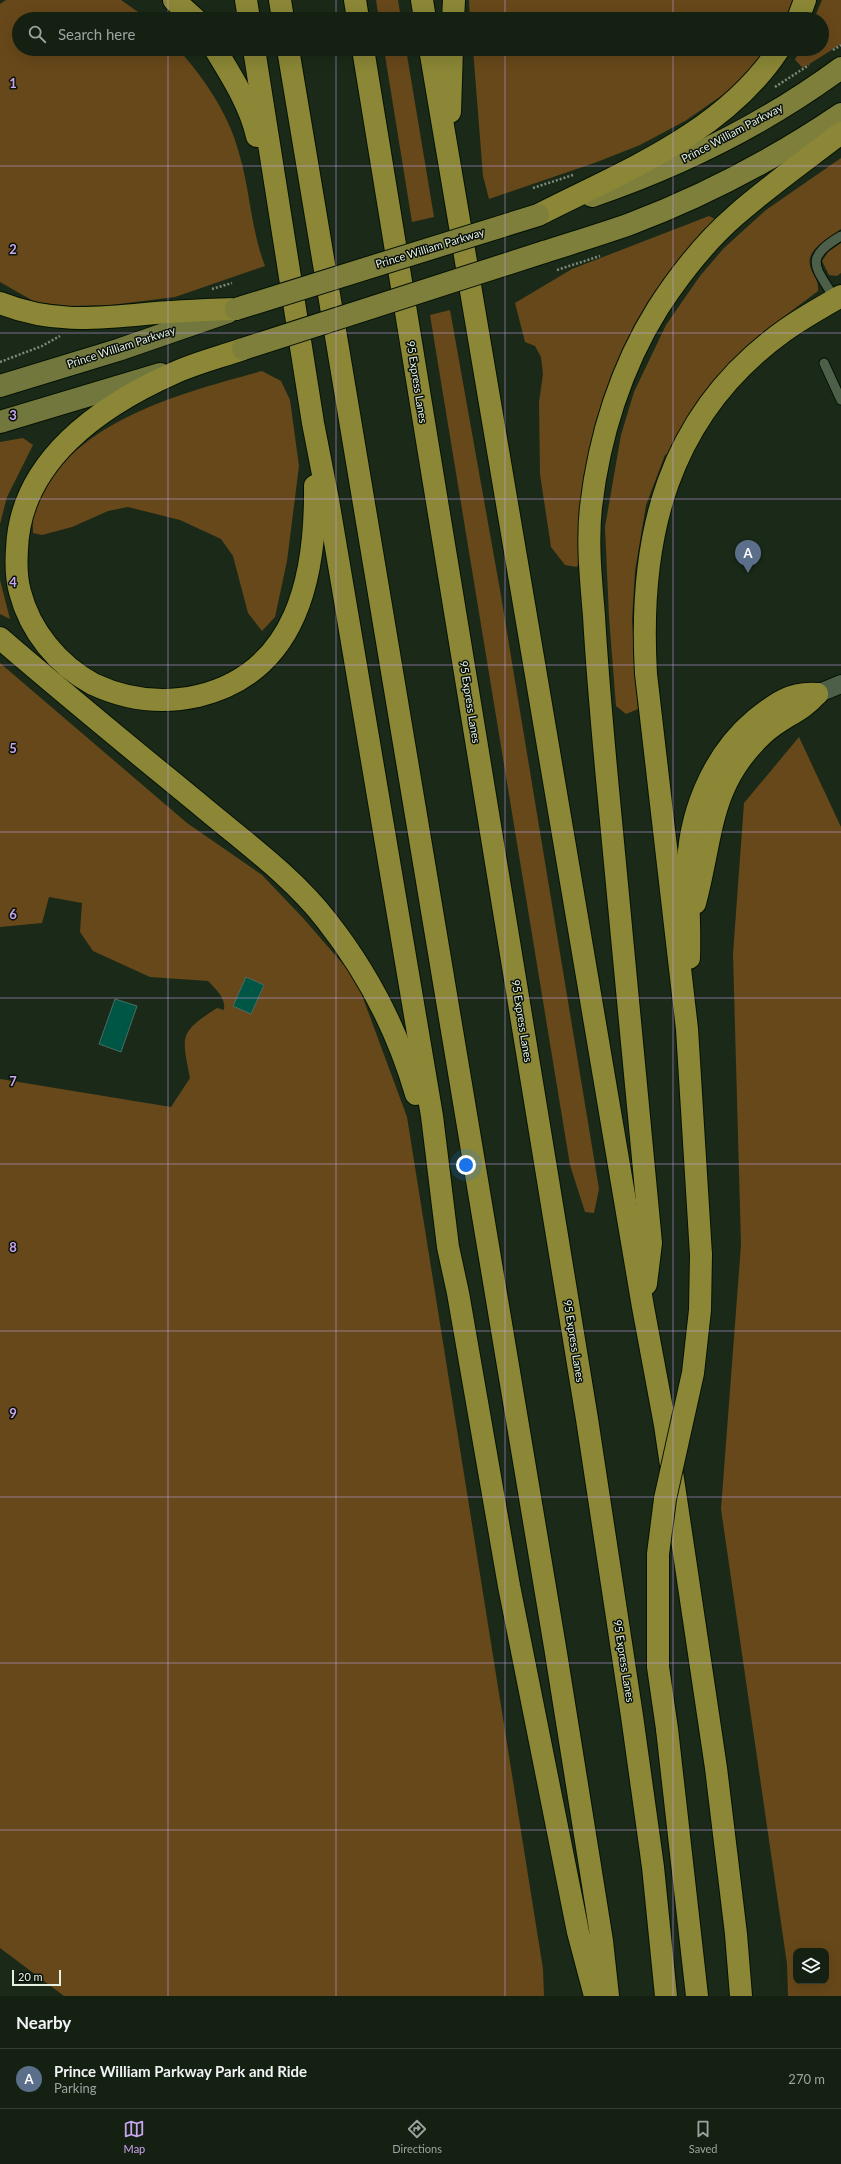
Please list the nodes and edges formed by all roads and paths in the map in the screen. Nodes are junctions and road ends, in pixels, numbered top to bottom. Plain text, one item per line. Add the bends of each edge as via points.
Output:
1 (174, 0) edge
2 (246, 0) edge
3 (280, 0) edge
4 (292, 0) edge
5 (355, 0) edge
6 (422, 0) edge
7 (454, 0) edge
8 (805, 0) edge
9 (187, 12) edge
10 (248, 12) edge
11 (282, 12) edge
12 (293, 12) edge
13 (357, 12) edge
14 (424, 12) edge
15 (454, 12) edge
16 (801, 12) edge
17 (841, 45) edge
18 (220, 56) edge
19 (255, 56) edge
20 (289, 56) edge
21 (298, 56) edge
22 (364, 56) edge
23 (431, 56) edge
24 (452, 56) edge
25 (773, 56) edge
26 (835, 60) edge
27 (812, 64) dead end
28 (774, 88) dead end
29 (841, 114) edge
30 (841, 133) edge
31 (448, 159) junction
32 (313, 196) junction
33 (538, 215) junction
34 (841, 236) edge
35 (284, 238) junction
36 (838, 298) edge
37 (0, 304) edge
38 (236, 309) junction
39 (62, 334) dead end
40 (243, 349) junction
41 (0, 362) edge
42 (824, 363) dead end
43 (838, 384) edge
44 (0, 386) edge
45 (841, 400) edge
46 (0, 422) edge
47 (313, 423) junction
48 (0, 638) edge
49 (841, 684) edge
50 (817, 694) joint
51 (687, 1029) junction
52 (446, 1231) junction
53 (643, 1307) junction
54 (595, 1996) edge
55 (608, 1996) edge
56 (666, 1996) edge
57 (697, 1996) edge
58 (741, 1996) edge

1 - 9 highway
2 - 10 highway
3 - 11 highway
4 - 12 highway
5 - 13 highway
6 - 14 highway
7 - 15 highway
8 - 16 highway
17 - 26 path
18 - 35 highway via 254,123
19 - 35 highway
20 - 32 highway
21 - 32 highway
22 - 56 highway, 95 Express Lanes via 587,1419 635,1740
23 - 31 highway
24 - 31 highway
25 - 33 highway via 752,83 730,104 685,138
26 - 33 highway, Prince William Parkway via 763,118 695,154 634,182
27 - 28 path
29 - 40 highway, bridge via 807,137 693,198 630,224
30 - 53 highway via 737,214 687,268 659,307 639,342 616,399 598,463 591,510 590,556 599,696 651,1243
31 - 53 highway
32 - 55 highway via 555,1647 602,1941
33 - 38 highway, Prince William Parkway, bridge
34 - 36 lane via 823,248 816,259 817,268
35 - 47 highway
36 - 51 highway via 784,330 759,351 706,410 672,471 660,504 650,548 645,597 646,674
37 - 38 highway via 37,315 77,319 111,319 145,314
38 - 44 main road, Prince William Parkway via 118,350
39 - 41 path via 42,346
40 - 46 main road
40 - 47 highway via 175,372 125,398 96,417 65,444 37,477 22,511 17,534 18,585 30,621 60,660 92,683 115,693 158,701 182,700 210,693 236,682 264,662 281,640 296,610 312,557 315,526
42 - 43 lane
43 - 45 lane
47 - 52 highway via 432,1116
48 - 52 highway via 274,866 327,920 374,993 408,1065
49 - 50 street
50 - 51 highway via 798,694 764,713 736,738 721,758 699,804 689,854 691,922
51 - 57 highway, bridge via 701,1255 700,1310 693,1373 665,1499 658,1554 658,1667
52 - 54 highway via 510,1586 578,1932
53 - 58 highway via 665,1425 716,1768

